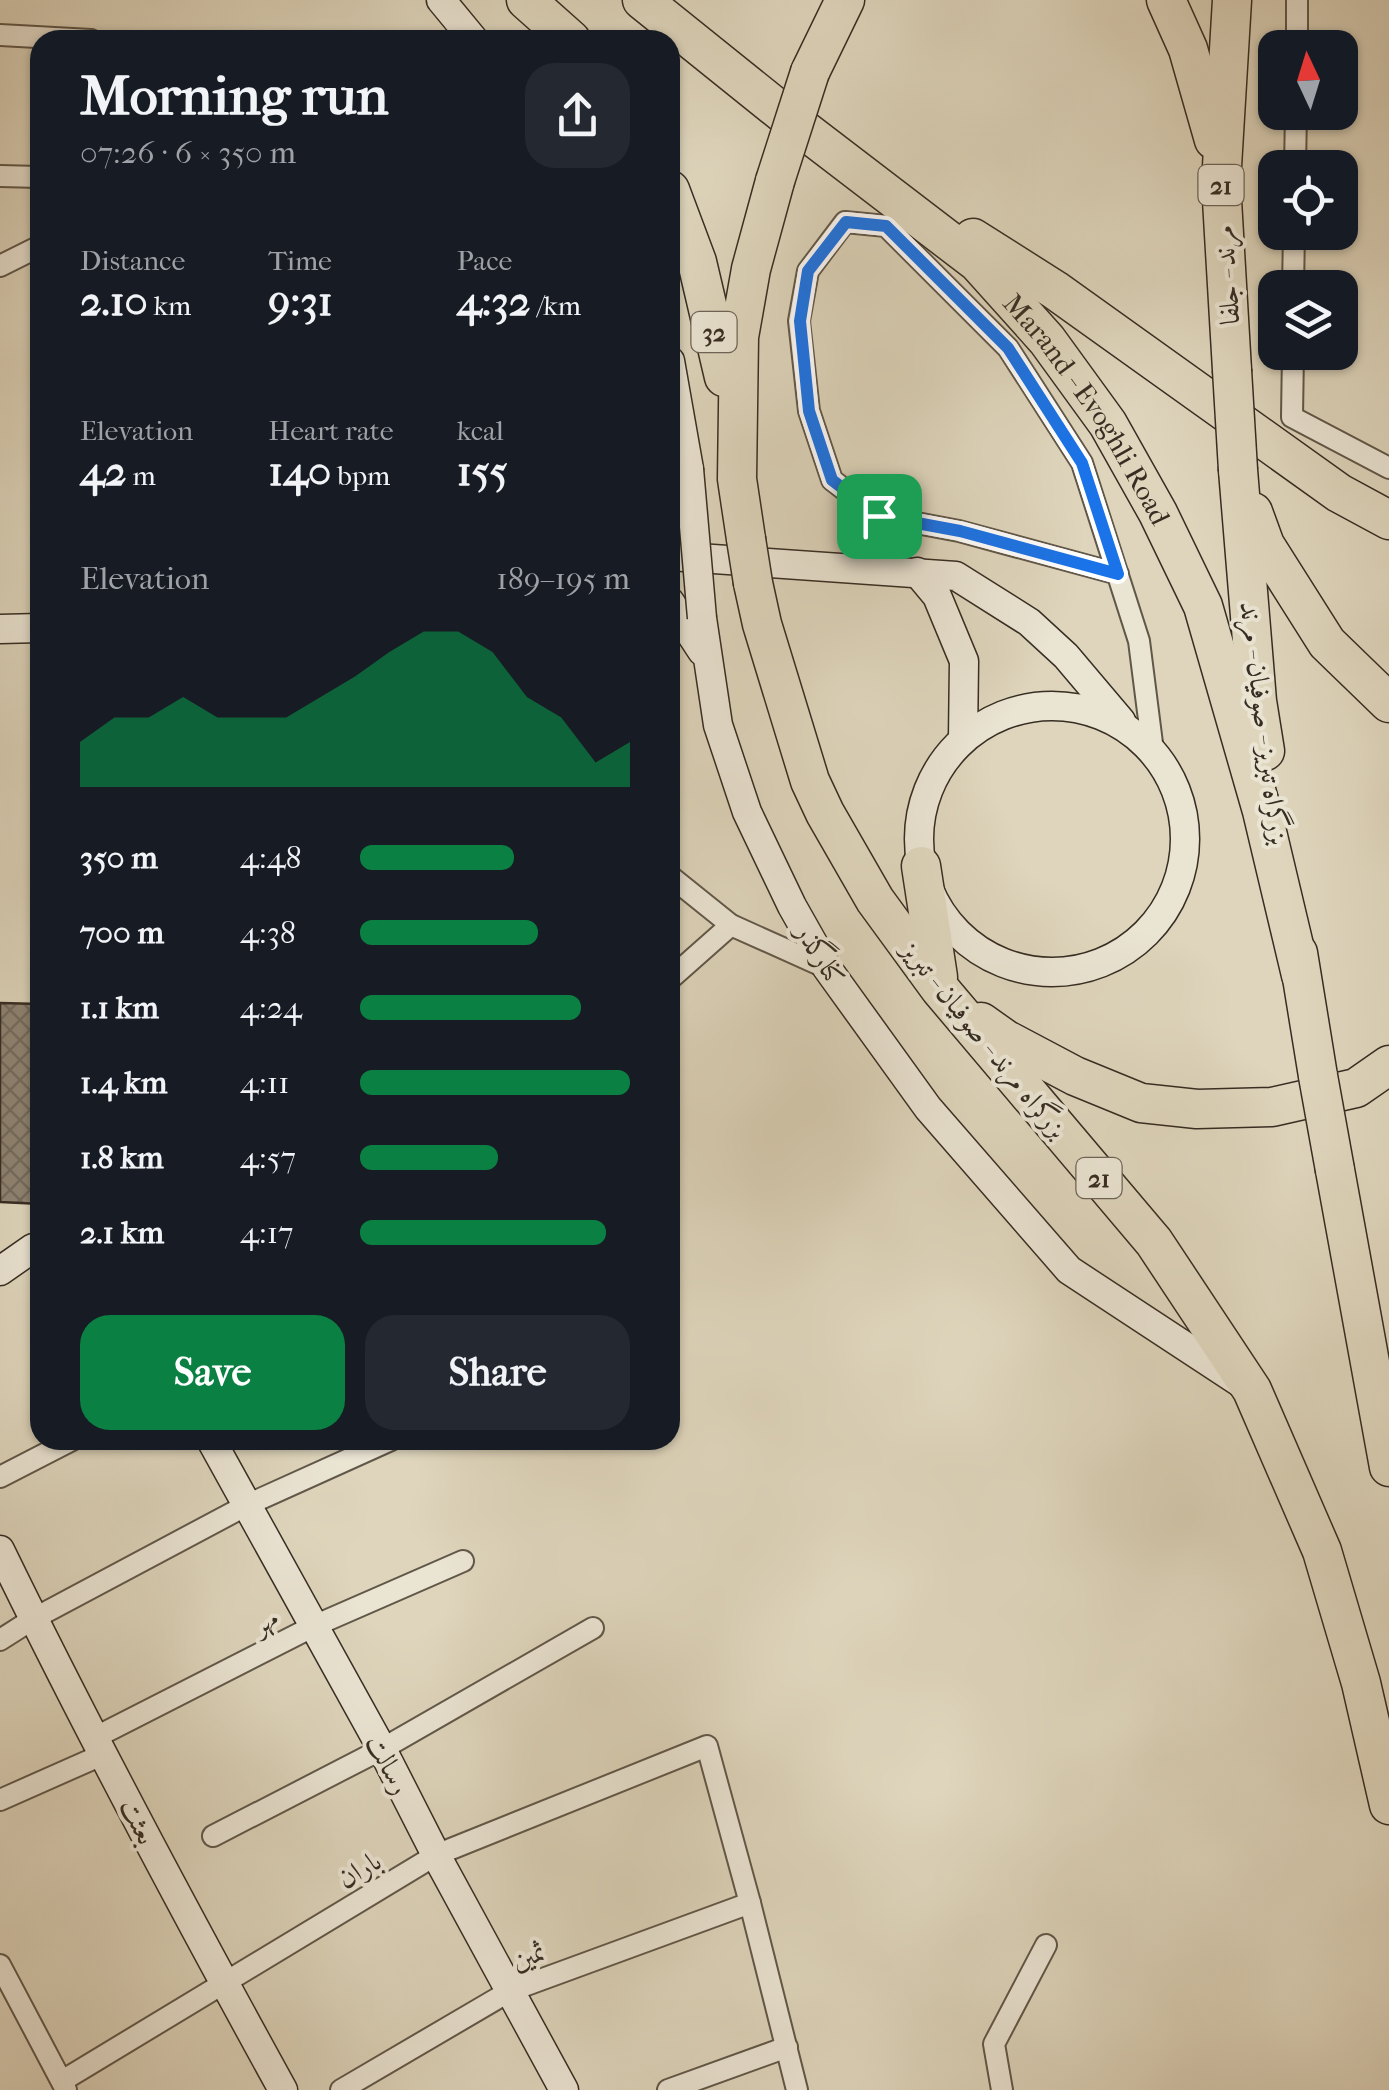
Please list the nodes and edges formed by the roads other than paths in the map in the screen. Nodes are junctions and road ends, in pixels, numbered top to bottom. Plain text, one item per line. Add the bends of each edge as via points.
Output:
1 (441, 0) edge
2 (526, 0) edge
3 (642, 0) edge
4 (1166, 0) edge
5 (1232, 0) edge
6 (1297, 0) edge
7 (844, 2) edge
8 (466, 30) edge
9 (560, 30) edge
10 (679, 30) edge
11 (1296, 30) edge
12 (680, 31) edge
13 (0, 35) edge
14 (30, 37) edge
15 (795, 123) junction
16 (1221, 166) junction
17 (0, 176) edge
18 (30, 177) edge
19 (680, 217) edge
20 (30, 251) edge
21 (0, 266) edge
22 (1292, 370) edge
23 (680, 414) edge
24 (682, 424) junction
25 (680, 436) edge
26 (1389, 468) edge
27 (1238, 470) junction
28 (738, 478) junction
29 (1389, 520) edge
30 (680, 557) edge
31 (918, 572) junction
32 (1118, 574) junction
33 (680, 616) edge
34 (707, 661) junction
35 (1389, 704) edge
36 (1127, 728) junction
37 (964, 739) junction
38 (1153, 751) junction
39 (850, 856) junction
40 (921, 866) joint
41 (680, 884) edge
42 (939, 919) junction
43 (731, 926) junction
44 (827, 968) junction
45 (680, 970) edge
46 (1301, 975) junction
47 (940, 989) junction
48 (1389, 1065) edge
49 (1372, 1085) edge
50 (30, 1253) edge
51 (30, 1255) edge
52 (0, 1256) edge
53 (0, 1271) edge
54 (1252, 1390) junction
55 (53, 1450) edge
56 (217, 1450) edge
57 (369, 1450) edge
58 (1389, 1467) edge
59 (0, 1477) edge
60 (248, 1505) junction
61 (0, 1550) edge
62 (463, 1560) dead end
63 (34, 1619) junction
64 (314, 1626) junction
65 (594, 1628) dead end
66 (0, 1640) edge
67 (100, 1746) junction
68 (382, 1750) junction
69 (0, 1800) edge
70 (1389, 1804) edge
71 (212, 1836) dead end
72 (436, 1854) junction
73 (750, 1903) junction
74 (1046, 1944) dead end
75 (0, 1965) edge
76 (224, 1984) junction
77 (510, 1991) junction
78 (787, 2047) junction
79 (64, 2086) edge
80 (283, 2090) edge
81 (341, 2090) edge
82 (564, 2090) edge
83 (668, 2090) edge
84 (797, 2090) edge
85 (1002, 2090) edge

1 - 8 street
2 - 9 highway
3 - 10 highway, Marand - Evoghli Road
4 - 16 highway via 1188,49
5 - 16 highway, مرند - جلفا / 21
6 - 11 street
7 - 28 highway, 21, bridge via 810,72 751,269 739,337
12 - 15 highway, Marand - Evoghli Road
13 - 14 street
15 - 29 highway via 1055,290 1339,493
15 - 46 highway, Marand - Evoghli Road via 978,263 1047,340 1108,424 1202,606
16 - 27 highway, مرند - جلفا / 21, bridge
17 - 18 street
19 - 28 highway, 32 via 722,365
20 - 21 street
22 - 26 street via 1292,417
23 - 24 street, کنارگذر
24 - 25 street
24 - 34 street, کنارگذر, bridge
27 - 35 highway via 1265,545 1303,606 1327,642
27 - 46 highway, بزرگراه تبریز - صوفیان - مرند / 21 via 1258,702
28 - 39 highway, بزرگراه مرند - صوفیان - تبریز / 21, bridge via 762,624 810,781
30 - 31 street
31 - 36 street via 956,576 1029,622
31 - 37 street via 937,596 964,661
32 - 32 street via 1082,463 1008,348 886,226 846,222 808,271 800,321 809,411 832,480 879,516
32 - 38 street via 1140,641
33 - 34 street
34 - 44 street, کنارگذر via 718,725 747,812
36 - 37 street via 1061,706 1026,708
36 - 38 street
37 - 40 street via 925,797 918,831
38 - 42 street via 1173,780 1186,848 1180,882 1141,940 1112,959 1044,972 1009,966
39 - 42 highway
39 - 47 highway, بزرگراه مرند - صوفیان - تبریز / 21
40 - 42 highway
41 - 43 street
42 - 47 highway
43 - 44 street
43 - 45 street
44 - 54 street, کنارگذر via 928,1108 1070,1270
46 - 58 highway, 21, bridge
47 - 49 highway via 1005,1038 1141,1103 1272,1107
47 - 54 highway, بزرگراه مرند - صوفیان - تبریز / 21 via 1154,1242
48 - 49 highway
50 - 52 street
51 - 53 street
54 - 70 highway, بزرگراه مرند - صوفیان - تبریز / 21 via 1322,1552
55 - 59 street
56 - 60 street, رسالت
57 - 60 street
60 - 63 street
60 - 64 street, رسالت
61 - 63 street, بعثت
62 - 64 street, مهر
63 - 66 street
63 - 67 street, بعثت
64 - 67 street, مهر
64 - 68 street, رسالت
65 - 68 street
67 - 69 street, مهر
67 - 76 street, بعثت
68 - 71 street
68 - 72 street, رسالت
72 - 73 street, باران via 707,1746
72 - 76 street, باران
72 - 77 street, رسالت
73 - 77 street, ثمین
73 - 78 street
74 - 85 street via 994,2044
75 - 79 street
76 - 79 street, باران
76 - 80 street, بعثت
77 - 81 street, ثمین
77 - 82 street, رسالت
78 - 83 street
78 - 84 street

